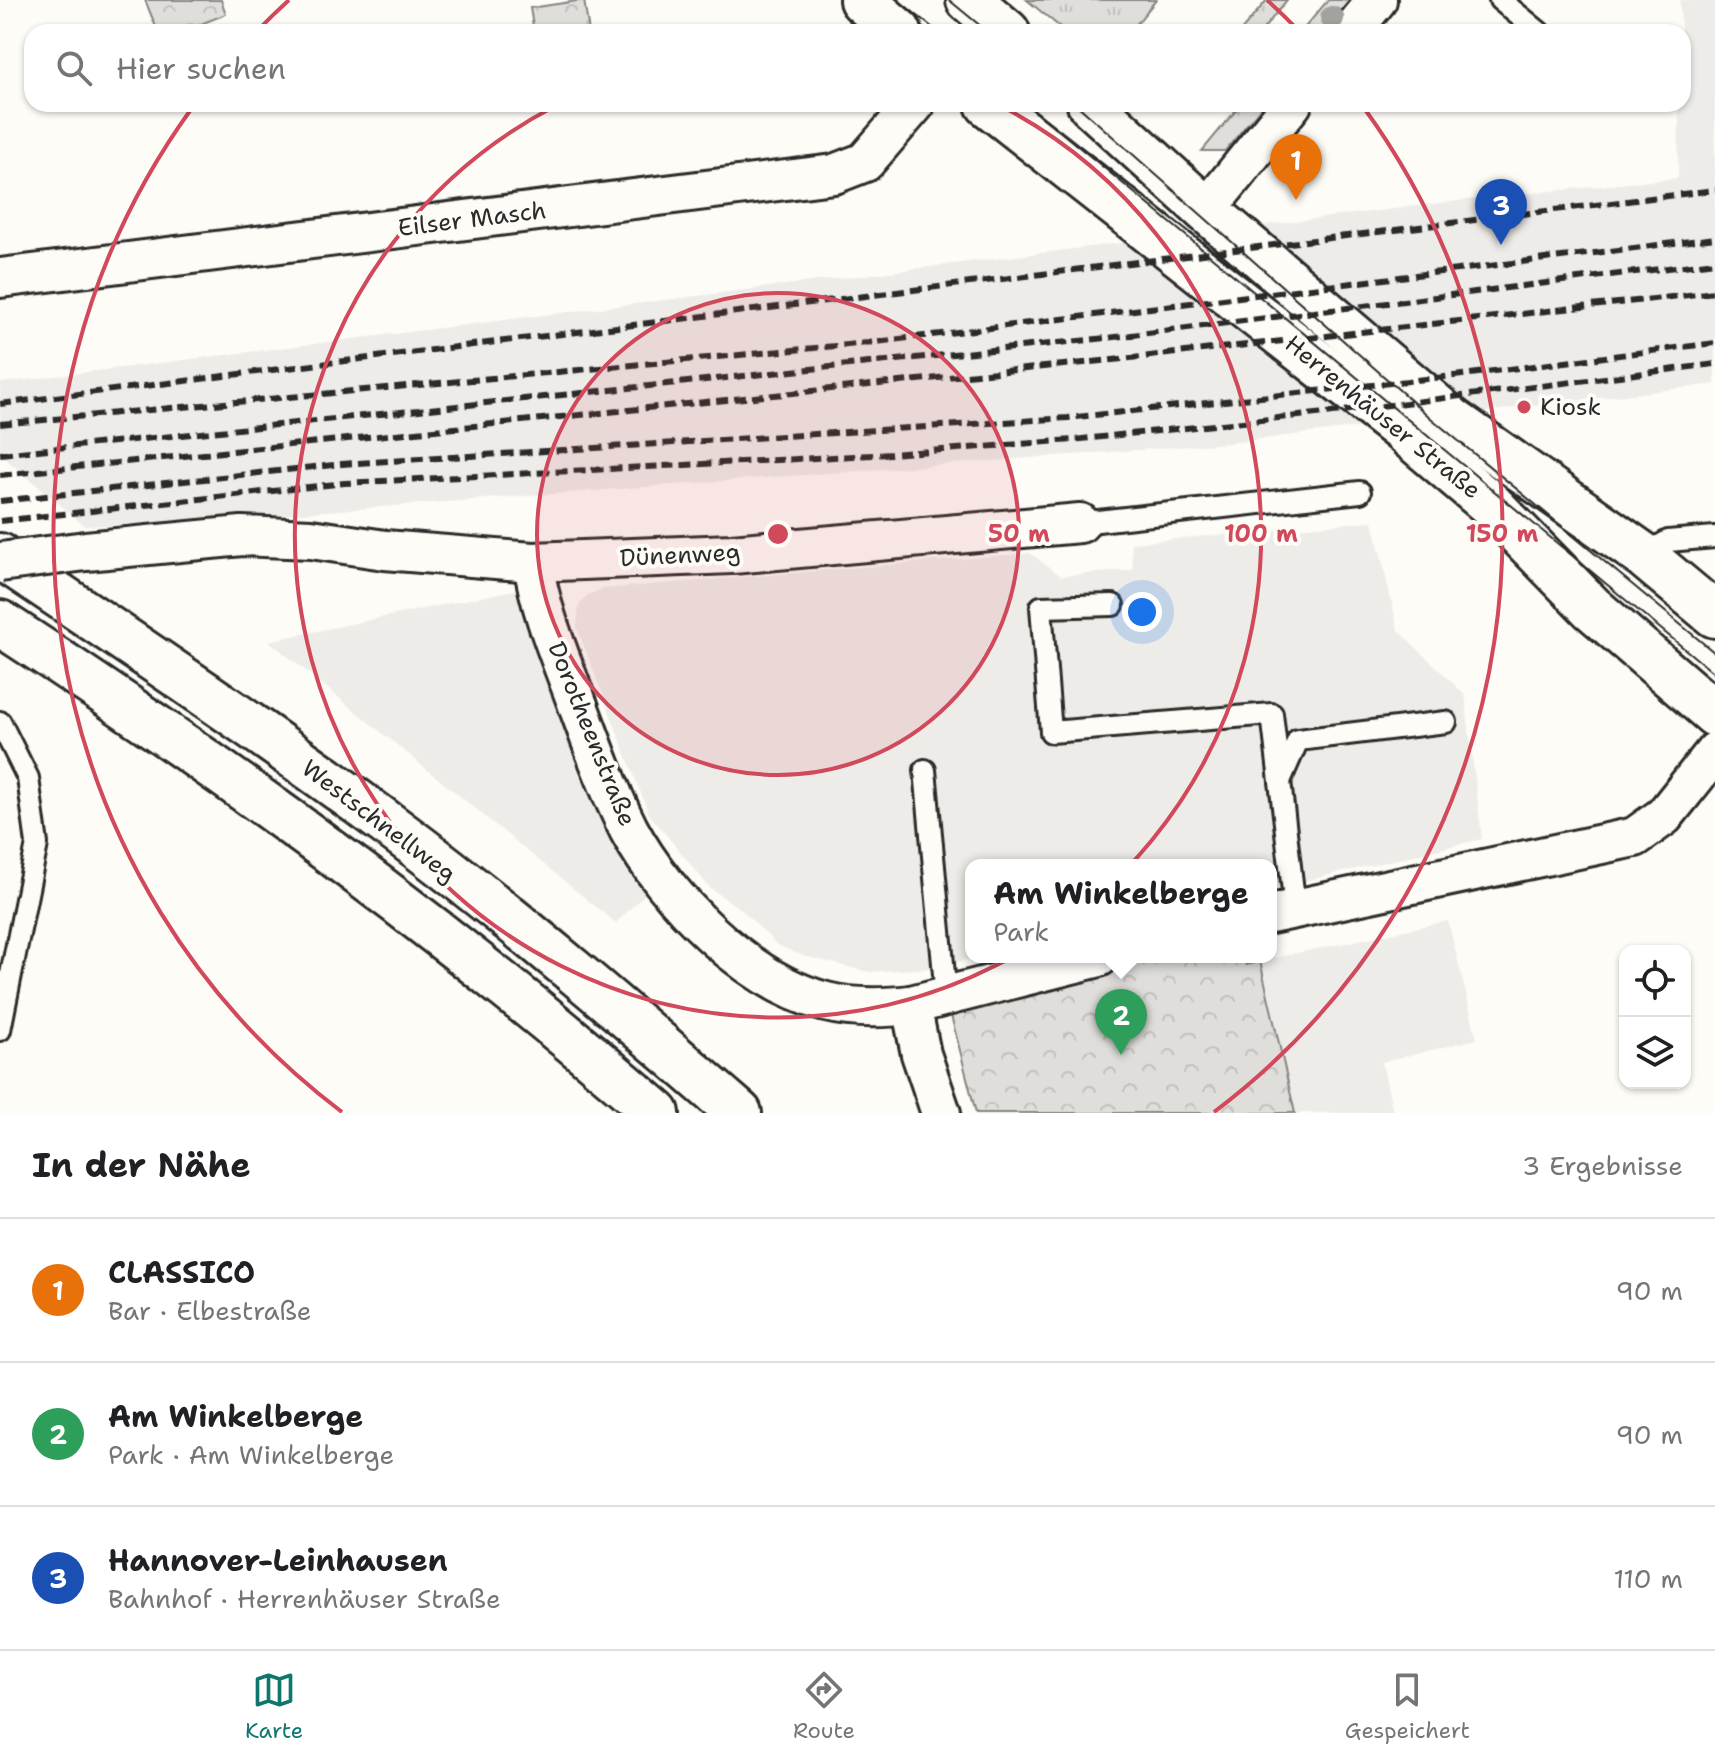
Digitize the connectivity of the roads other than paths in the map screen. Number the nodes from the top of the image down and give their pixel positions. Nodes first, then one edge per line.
1 (862, 0) edge
2 (969, 0) edge
3 (1377, 0) edge
4 (1500, 0) edge
5 (890, 24) edge
6 (998, 24) edge
7 (1358, 24) edge
8 (1529, 24) edge
9 (908, 112) edge
10 (998, 112) edge
11 (1099, 112) edge
12 (1286, 112) edge
13 (1206, 210) junction
14 (0, 278) edge
15 (1360, 492) dead end
16 (1080, 523) joint
17 (1715, 537) edge
18 (1643, 555) junction
19 (0, 559) edge
20 (533, 562) junction
21 (1113, 605) dead end
22 (1715, 615) edge
23 (0, 623) edge
24 (1715, 714) edge
25 (0, 722) edge
26 (1446, 722) dead end
27 (1715, 752) edge
28 (925, 770) dead end
29 (1280, 781) junction
30 (1283, 911) edge
31 (1076, 963) edge
32 (928, 1001) junction
33 (0, 1030) edge
34 (657, 1113) edge
35 (739, 1113) edge
36 (941, 1113) edge

1 - 5 main road
2 - 6 main road
3 - 7 street
4 - 8 lane
9 - 14 street, Eilser Masch
10 - 24 main road, Herrenhäuser Straße
11 - 13 main road, Herrenhäuser Straße
12 - 13 street
13 - 18 main road, Herrenhäuser Straße
15 - 16 lane, Dünenweg
16 - 20 street, Dünenweg
17 - 18 lane
18 - 22 main road, Herrenhäuser Straße
19 - 20 street, Dünenweg, bridge
19 - 35 main road, Westschnellweg
20 - 32 street, Dorotheenstraße
21 - 29 lane
23 - 34 main road
25 - 33 lane
26 - 29 lane
27 - 30 street
28 - 32 lane
29 - 30 lane
31 - 32 street, Dorotheenstraße
32 - 36 street

